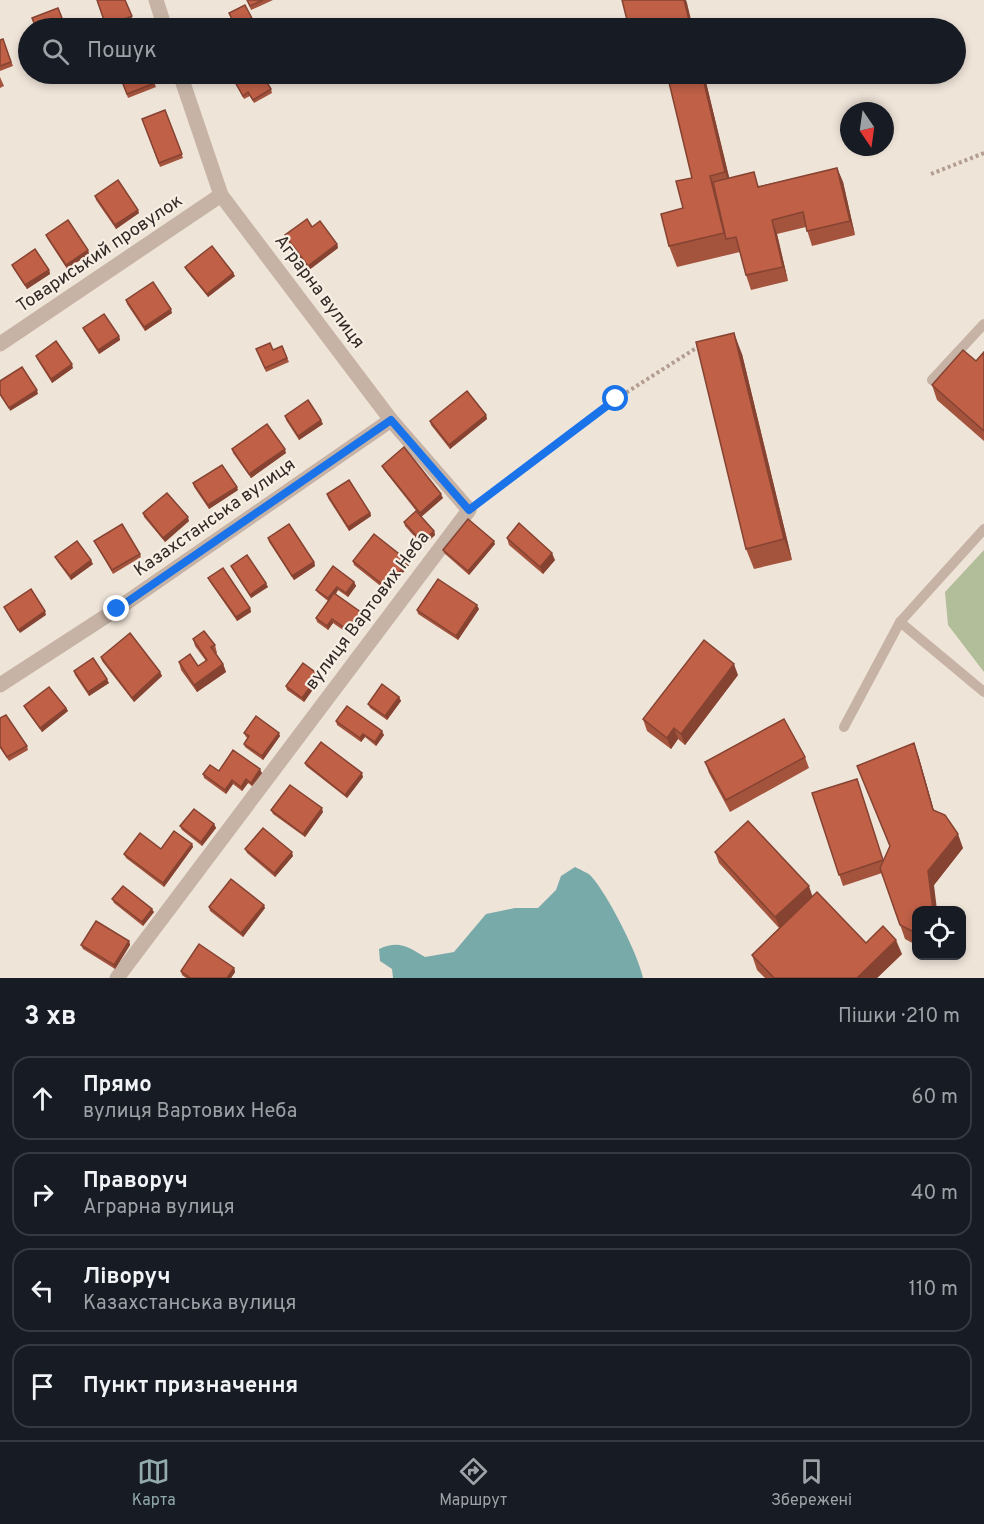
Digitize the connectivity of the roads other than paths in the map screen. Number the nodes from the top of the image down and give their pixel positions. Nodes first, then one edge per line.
1 (156, 0) edge
2 (162, 18) edge
3 (183, 84) edge
4 (221, 195) junction
5 (984, 324) edge
6 (0, 344) edge
7 (932, 380) dead end
8 (391, 420) junction
9 (469, 510) joint
10 (984, 529) edge
11 (900, 621) junction
12 (0, 685) edge
13 (984, 692) edge
14 (844, 727) dead end
15 (117, 978) edge

1 - 2 street
3 - 4 street, Аграрна вулиця
4 - 6 street, Товариський провулок
4 - 8 street, Аграрна вулиця
5 - 7 lane
8 - 9 street, Аграрна вулиця
8 - 12 street, Казахстанська вулиця
9 - 15 street, вулиця Вартових Неба
10 - 11 lane
11 - 13 lane
11 - 14 lane

